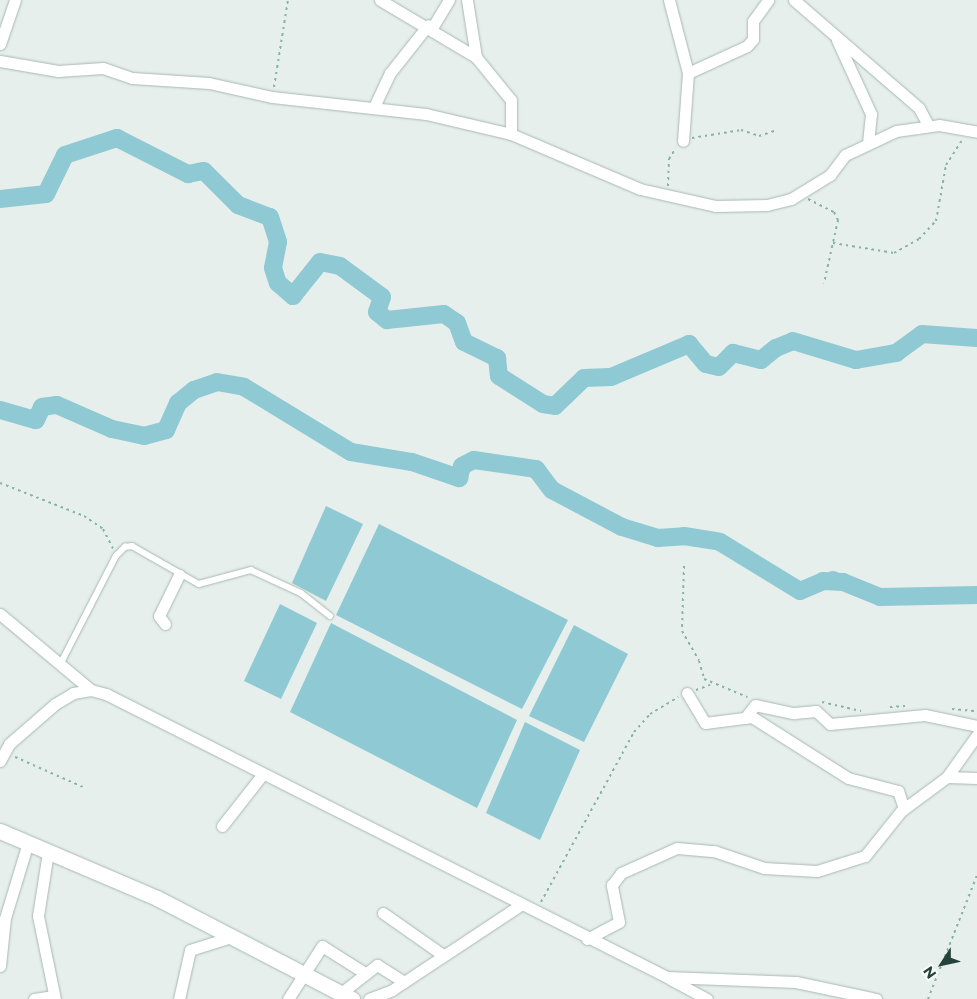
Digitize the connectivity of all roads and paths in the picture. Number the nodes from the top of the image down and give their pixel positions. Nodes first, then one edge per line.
1 (14, 0) edge
2 (288, 0) edge
3 (380, 0) edge
4 (449, 0) edge
5 (467, 0) edge
6 (669, 0) edge
7 (768, 0) edge
8 (794, 0) edge
9 (430, 27) junction
10 (836, 38) junction
11 (0, 44) edge
12 (476, 57) junction
13 (0, 61) edge
14 (688, 73) junction
15 (272, 97) junction
16 (374, 107) junction
17 (928, 125) junction
18 (774, 131) dead end
19 (973, 132) edge
20 (511, 134) junction
21 (683, 141) junction
22 (868, 143) junction
23 (799, 195) junction
24 (668, 196) junction
25 (833, 243) junction
26 (824, 283) dead end
27 (0, 483) edge
28 (116, 556) junction
29 (684, 566) dead end
30 (179, 575) junction
31 (0, 614) edge
32 (330, 616) dead end
33 (164, 624) dead end
34 (61, 663) junction
35 (710, 685) junction
36 (91, 690) junction
37 (687, 693) junction
38 (753, 698) dead end
39 (815, 702) dead end
40 (911, 706) dead end
41 (885, 708) dead end
42 (949, 709) dead end
43 (977, 711) edge
44 (869, 712) dead end
45 (745, 718) junction
46 (977, 726) edge
47 (977, 735) edge
48 (2, 757) edge
49 (262, 775) junction
50 (947, 777) junction
51 (977, 778) edge
52 (83, 787) dead end
53 (904, 808) junction
54 (222, 826) dead end
55 (0, 831) edge
56 (28, 843) junction
57 (48, 852) junction
58 (977, 875) edge
59 (519, 906) junction
60 (383, 913) dead end
61 (536, 913) junction
62 (231, 937) junction
63 (587, 938) junction
64 (443, 955) junction
65 (0, 966) edge
66 (305, 973) junction
67 (365, 973) junction
68 (666, 977) junction
69 (404, 982) junction
70 (347, 996) edge
71 (55, 998) edge
72 (34, 999) edge
73 (178, 999) edge
74 (288, 999) edge
75 (368, 999) edge
76 (707, 999) edge
77 (876, 999) edge
78 (928, 999) edge

1 - 11 street
2 - 15 path
3 - 9 street
4 - 9 street
5 - 12 street
6 - 14 street
7 - 14 street
8 - 10 street
9 - 12 street
9 - 16 street
10 - 17 street
10 - 22 street
12 - 20 street
13 - 15 street
14 - 21 street
15 - 16 street
16 - 20 street
17 - 19 street
17 - 22 street
18 - 21 path
19 - 25 path
20 - 24 street
21 - 24 path
22 - 23 street
23 - 24 street
23 - 25 path
25 - 26 path
27 - 28 path
28 - 30 lane
28 - 34 lane
29 - 35 path
30 - 32 lane
30 - 33 street
31 - 34 street
34 - 36 street
35 - 37 path
35 - 38 path
36 - 48 street
36 - 49 street
37 - 45 street
37 - 61 path
39 - 44 path
40 - 41 path
42 - 43 path
45 - 46 street
45 - 53 street
47 - 50 street
48 - 52 path
49 - 54 street
49 - 59 street
50 - 51 street
50 - 53 street
53 - 63 street
55 - 56 main road
56 - 57 main road
56 - 65 street
57 - 62 main road
57 - 71 street
58 - 78 path
59 - 61 street
59 - 64 street
60 - 64 street
61 - 63 street
62 - 66 main road
62 - 73 street
63 - 68 street
64 - 69 street
66 - 67 street
66 - 70 main road
66 - 74 street
67 - 69 street
67 - 70 street
68 - 76 street
68 - 77 street
69 - 75 street
71 - 72 street

